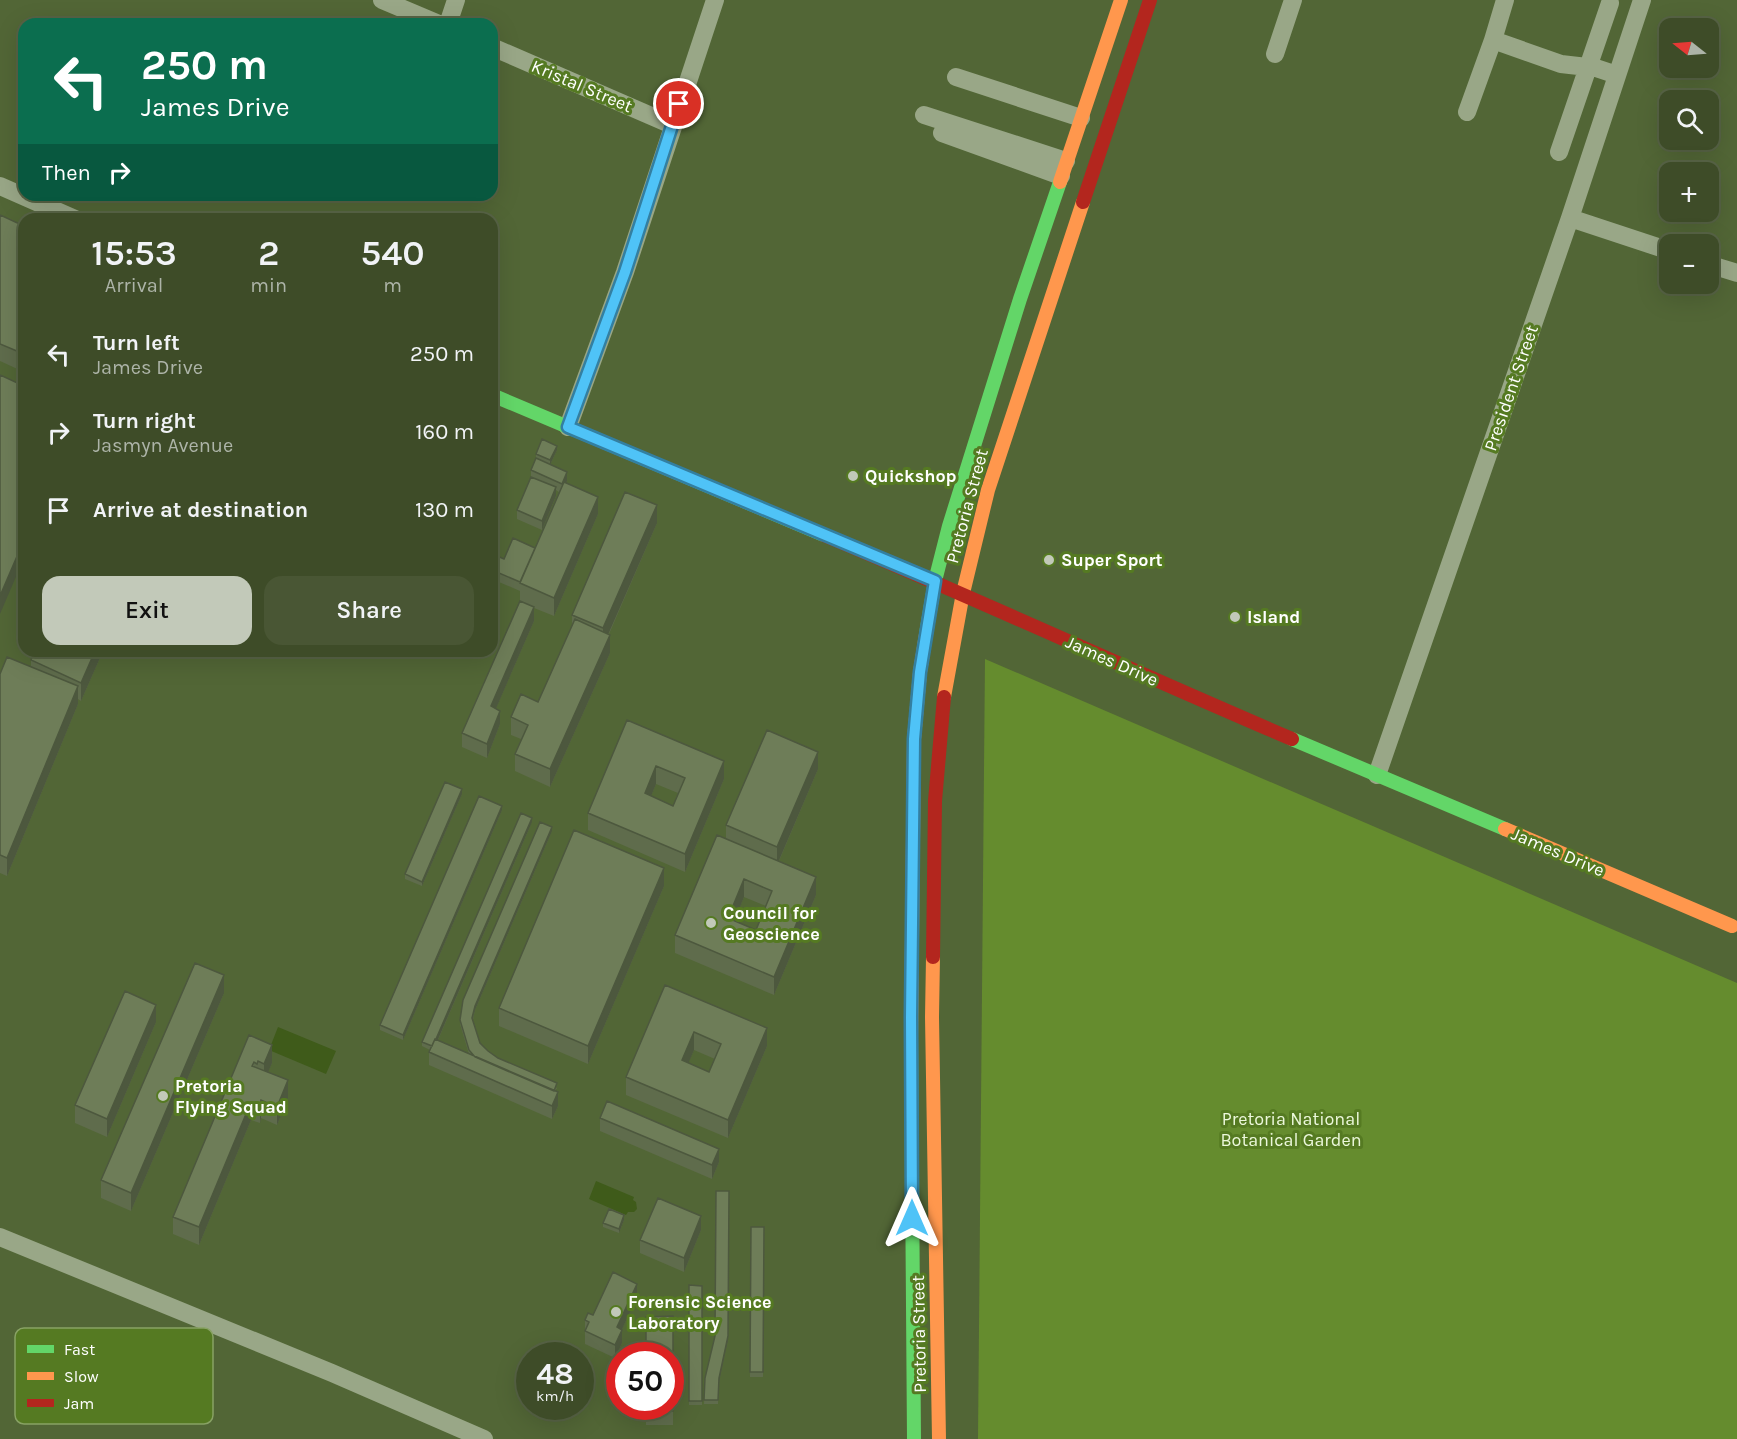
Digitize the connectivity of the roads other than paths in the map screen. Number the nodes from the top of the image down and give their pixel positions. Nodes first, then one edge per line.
1 (382, 0) edge
2 (456, 0) edge
3 (715, 0) edge
4 (1121, 0) edge
5 (1150, 0) edge
6 (1293, 0) edge
7 (1505, 0) edge
8 (1642, 0) edge
9 (1610, 3) dead end
10 (425, 18) edge
11 (450, 18) edge
12 (1492, 40) junction
13 (498, 50) edge
14 (1275, 54) dead end
15 (1588, 67) junction
16 (1617, 75) junction
17 (956, 77) dead end
18 (1467, 112) dead end
19 (924, 115) dead end
20 (1081, 118) junction
21 (672, 125) junction
22 (937, 132) dead end
23 (1559, 152) dead end
24 (1064, 169) junction
25 (0, 186) edge
26 (18, 194) edge
27 (34, 201) edge
28 (61, 213) edge
29 (1569, 218) junction
30 (1659, 247) edge
31 (1719, 267) edge
32 (1737, 273) edge
33 (498, 398) edge
34 (568, 427) junction
35 (935, 581) junction
36 (963, 593) junction
37 (1377, 775) junction
38 (1732, 926) dead end
39 (0, 1237) edge
40 (484, 1439) edge
41 (914, 1439) edge
42 (939, 1439) edge

1 - 10 street
2 - 11 street
3 - 21 street
4 - 20 main road, Pretoria Street
5 - 36 main road, Pretoria Street
6 - 14 street
7 - 12 street
8 - 16 street, President Street
9 - 15 street
12 - 15 street
12 - 18 street
13 - 21 street, Kristal Street
15 - 16 street
15 - 23 street
16 - 29 street, President Street
17 - 20 street
19 - 24 street
20 - 24 main road, Pretoria Street
21 - 34 street
22 - 24 street
24 - 35 main road, Pretoria Street
25 - 26 street
27 - 28 street
29 - 30 street
29 - 37 street, President Street
31 - 32 street
33 - 34 main road, James Drive
34 - 35 main road, James Drive
35 - 36 main road, James Drive
35 - 41 main road, Pretoria Street
36 - 37 main road, James Drive
36 - 42 main road, Pretoria Street
37 - 38 main road, James Drive
39 - 40 street

